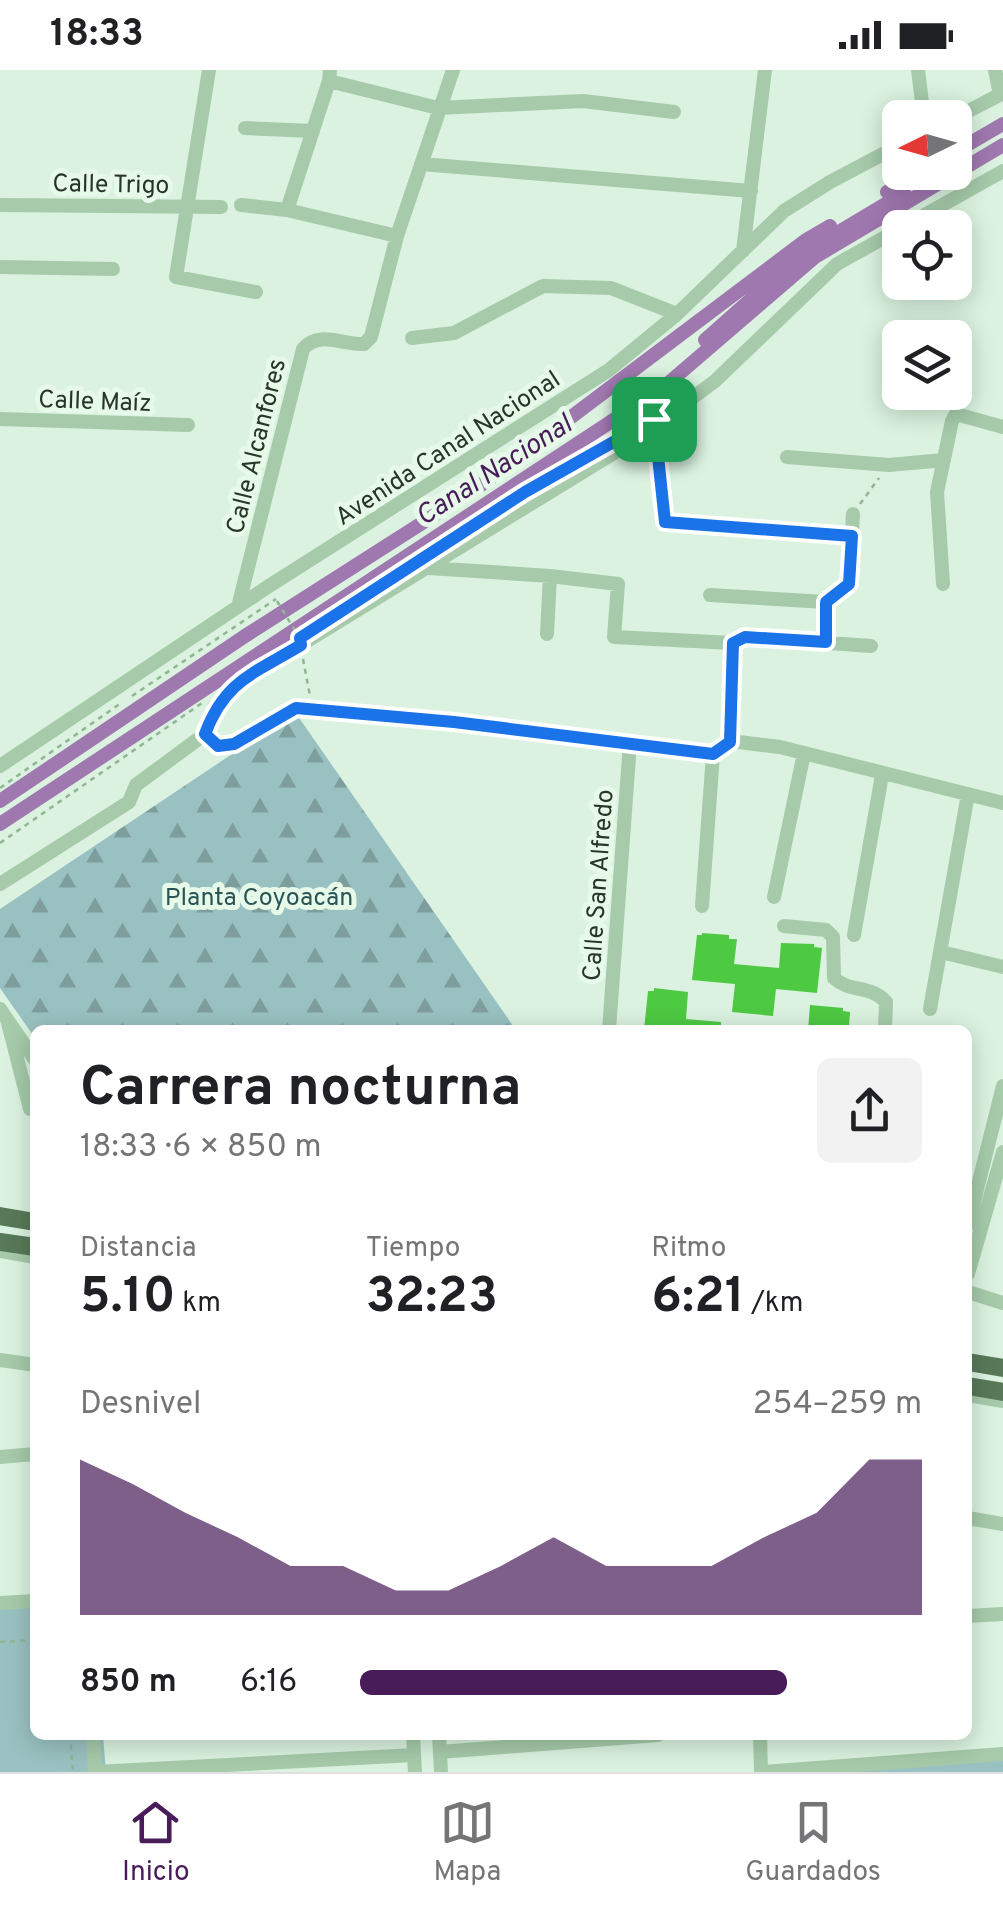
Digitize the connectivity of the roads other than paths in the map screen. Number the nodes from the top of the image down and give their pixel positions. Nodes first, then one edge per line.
1 (209, 70) edge
2 (453, 70) edge
3 (765, 70) edge
4 (918, 70) edge
5 (995, 70) edge
6 (330, 75) edge
7 (1001, 94) edge
8 (922, 100) edge
9 (438, 108) junction
10 (972, 109) edge
11 (674, 112) dead end
12 (245, 128) dead end
13 (312, 131) junction
14 (882, 155) edge
15 (421, 164) junction
16 (1003, 171) edge
17 (750, 191) junction
18 (0, 205) edge
19 (241, 205) dead end
20 (188, 206) junction
21 (221, 207) dead end
22 (286, 210) junction
23 (398, 236) junction
24 (743, 251) junction
25 (0, 267) edge
26 (113, 269) dead end
27 (256, 292) dead end
28 (678, 314) junction
29 (412, 338) dead end
30 (0, 419) edge
31 (188, 425) dead end
32 (1003, 428) edge
33 (787, 457) dead end
34 (944, 460) junction
35 (853, 514) road end
36 (665, 522) road end
37 (852, 536) junction
38 (427, 568) junction
39 (550, 576) junction
40 (943, 584) dead end
41 (710, 595) dead end
42 (826, 602) junction
43 (238, 608) junction
44 (548, 634) dead end
45 (739, 640) junction
46 (826, 642) junction
47 (871, 646) dead end
48 (205, 734) junction
49 (730, 742) junction
50 (630, 743) junction
51 (804, 753) junction
52 (713, 754) junction
53 (0, 766) edge
54 (882, 774) junction
55 (968, 794) junction
56 (1003, 803) edge
57 (0, 884) edge
58 (774, 898) dead end
59 (702, 906) dead end
60 (784, 926) dead end
61 (854, 934) dead end
62 (941, 952) junction
63 (1003, 967) edge
64 (930, 1009) dead end
65 (4, 1014) edge
66 (609, 1025) edge
67 (886, 1025) edge
68 (30, 1053) edge
69 (1003, 1086) edge
70 (30, 1109) dead end
71 (1003, 1152) edge
72 (996, 1201) edge
73 (972, 1209) edge
74 (0, 1216) edge
75 (30, 1221) edge
76 (0, 1242) edge
77 (30, 1246) edge
78 (0, 1250) edge
79 (30, 1255) edge
80 (972, 1264) edge
81 (972, 1293) edge
82 (1003, 1303) edge
83 (0, 1360) edge
84 (972, 1363) edge
85 (30, 1364) edge
86 (1003, 1368) edge
87 (972, 1387) edge
88 (1003, 1392) edge
89 (972, 1396) edge
90 (1003, 1402) edge
91 (30, 1454) edge
92 (0, 1456) edge
93 (972, 1519) edge
94 (1003, 1524) edge
95 (30, 1601) edge
96 (0, 1603) edge
97 (1003, 1614) edge
98 (972, 1616) edge
99 (93, 1740) edge
100 (412, 1740) edge
101 (439, 1740) edge
102 (594, 1740) edge
103 (760, 1740) edge
104 (440, 1752) junction
105 (1003, 1754) edge
106 (414, 1756) junction
107 (95, 1772) edge
108 (415, 1772) edge
109 (441, 1772) edge
110 (762, 1772) edge

1 - 20 street
2 - 9 street, Calle Alcanfores
3 - 17 street
4 - 8 street
5 - 7 street
6 - 9 street
6 - 13 street
7 - 10 street
9 - 11 street
9 - 15 street, Calle Alcanfores
12 - 13 street
13 - 22 street
14 - 24 street, Avenida Canal Nacional
15 - 17 street
15 - 23 street, Calle Alcanfores
16 - 38 street
17 - 24 street
18 - 20 street, Calle Trigo
19 - 22 street
20 - 21 street, Calle Trigo
20 - 27 street
22 - 23 street
23 - 43 street, Calle Alcanfores
24 - 28 street, Avenida Canal Nacional
25 - 26 street
28 - 29 street
28 - 43 street, Avenida Canal Nacional
30 - 31 street, Calle Maíz
32 - 34 street
33 - 34 street
34 - 40 street
35 - 37 street
36 - 37 street
37 - 42 street
38 - 39 street
38 - 48 street
39 - 44 street
39 - 45 street
41 - 42 street
42 - 46 street
43 - 53 street, Avenida Canal Nacional
45 - 46 street
45 - 49 street
46 - 47 street
48 - 50 street
48 - 57 street
49 - 51 street
49 - 52 street
50 - 52 street
50 - 66 street, Calle San Alfredo
51 - 54 street
51 - 58 street
52 - 59 street
54 - 55 street
54 - 61 street
55 - 56 street
55 - 62 street
60 - 67 street
62 - 63 street
62 - 64 street
65 - 68 street
65 - 70 street
69 - 73 street
71 - 72 street
72 - 80 street
74 - 75 main road
76 - 77 main road
78 - 79 street
81 - 82 street
83 - 85 street
84 - 86 main road
87 - 88 main road
89 - 90 street
91 - 92 street
93 - 94 street
95 - 96 street
97 - 98 street
99 - 107 street
100 - 106 street
101 - 104 street
102 - 104 street
103 - 110 street
104 - 109 street
105 - 110 street
106 - 107 street
106 - 108 street

